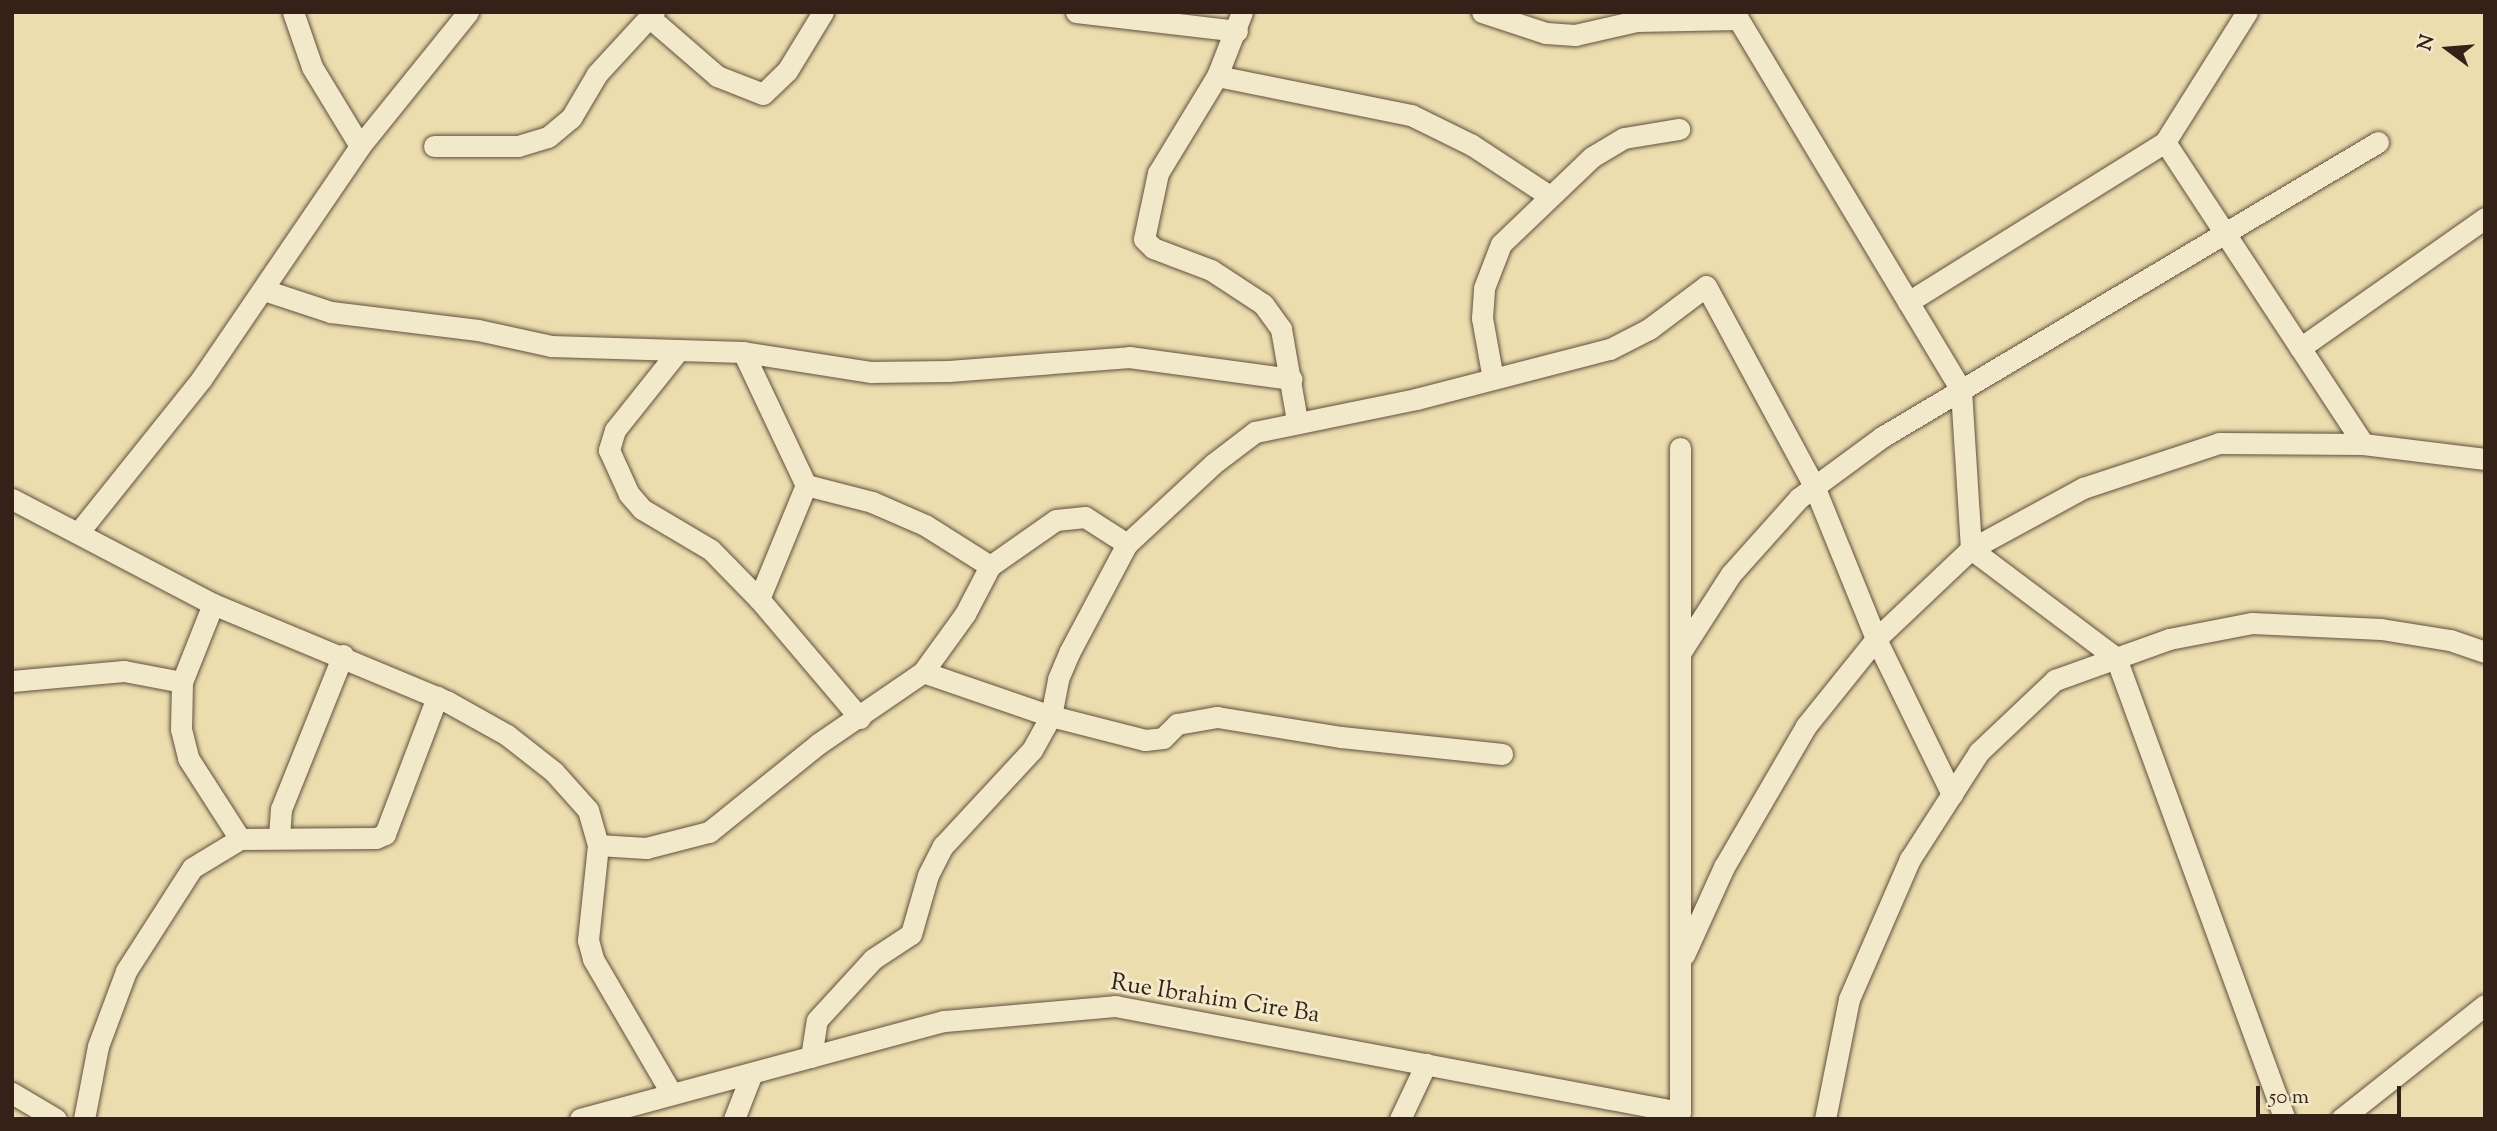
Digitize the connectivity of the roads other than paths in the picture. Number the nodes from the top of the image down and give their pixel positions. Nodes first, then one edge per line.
1 (293, 12) edge
2 (468, 12) edge
3 (823, 12) edge
4 (1076, 12) edge
5 (1482, 12) edge
6 (2247, 12) edge
7 (652, 15) edge
8 (1736, 16) edge
9 (1240, 22) edge
10 (1217, 76) junction
11 (1679, 129) dead end
12 (2165, 142) junction
13 (2378, 142) dead end
14 (360, 146) junction
15 (434, 146) dead end
16 (1548, 195) junction
17 (2485, 218) edge
18 (2225, 233) junction
19 (264, 290) junction
20 (1908, 302) junction
21 (2300, 348) junction
22 (678, 351) junction
23 (743, 352) junction
24 (1292, 379) junction
25 (1493, 379) junction
26 (1961, 390) junction
27 (1297, 421) junction
28 (2363, 444) junction
29 (1680, 448) dead end
30 (2485, 459) edge
31 (806, 485) junction
32 (1814, 486) junction
33 (12, 499) edge
34 (78, 533) junction
35 (1126, 544) junction
36 (1971, 549) junction
37 (990, 566) junction
38 (759, 599) junction
39 (212, 604) junction
40 (1876, 639) junction
41 (2485, 652) edge
42 (1680, 653) junction
43 (343, 655) junction
44 (2116, 658) junction
45 (923, 673) junction
46 (12, 681) edge
47 (182, 682) junction
48 (437, 697) junction
49 (1051, 716) junction
50 (860, 718) junction
51 (1502, 754) dead end
52 (1952, 794) junction
53 (279, 836) junction
54 (240, 839) junction
55 (598, 845) junction
56 (1680, 964) junction
57 (2485, 1005) edge
58 (811, 1056) junction
59 (1426, 1064) junction
60 (752, 1073) junction
61 (12, 1093) edge
62 (672, 1094) junction
63 (56, 1119) edge
64 (84, 1119) edge
65 (580, 1119) edge
66 (734, 1119) edge
67 (1400, 1119) edge
68 (1825, 1119) edge
69 (2285, 1119) edge
70 (2341, 1119) edge

1 - 14 street
2 - 14 street
3 - 7 street
4 - 9 street
5 - 8 street
6 - 12 street
7 - 15 street
8 - 20 street
9 - 10 street
10 - 16 street
10 - 24 street
11 - 16 street
12 - 18 street
12 - 20 street
13 - 18 street
14 - 19 street
16 - 25 street
17 - 21 street
18 - 21 street
18 - 26 street
19 - 22 street
19 - 34 street
20 - 26 street
21 - 28 street
22 - 23 street
22 - 38 street
23 - 24 street
23 - 31 street
24 - 27 street
25 - 27 street
25 - 32 street
26 - 32 street
26 - 36 street
27 - 35 street
28 - 30 street
28 - 36 street
29 - 42 street
31 - 37 street
31 - 38 street
32 - 40 street
32 - 42 street
33 - 34 street
34 - 39 street
35 - 37 street
35 - 49 street
36 - 40 street
36 - 44 street
37 - 45 street
38 - 50 street
39 - 43 street
39 - 47 street
40 - 52 street
40 - 56 street
41 - 44 street
42 - 56 street
43 - 48 street
43 - 53 street
44 - 52 street
44 - 69 street
45 - 49 street
45 - 50 street
46 - 47 street
47 - 54 street
48 - 53 street
48 - 55 street
49 - 51 street
49 - 58 street
50 - 55 street
52 - 68 street
53 - 54 street
54 - 64 street
55 - 62 street
56 - 59 street, Rue Ibrahim Cire Ba
57 - 70 street
58 - 59 street, Rue Ibrahim Cire Ba
58 - 60 street, Rue Ibrahim Cire Ba
59 - 67 street
60 - 62 street, Rue Ibrahim Cire Ba
60 - 66 street
61 - 63 street
62 - 65 street, Rue Ibrahim Cire Ba

